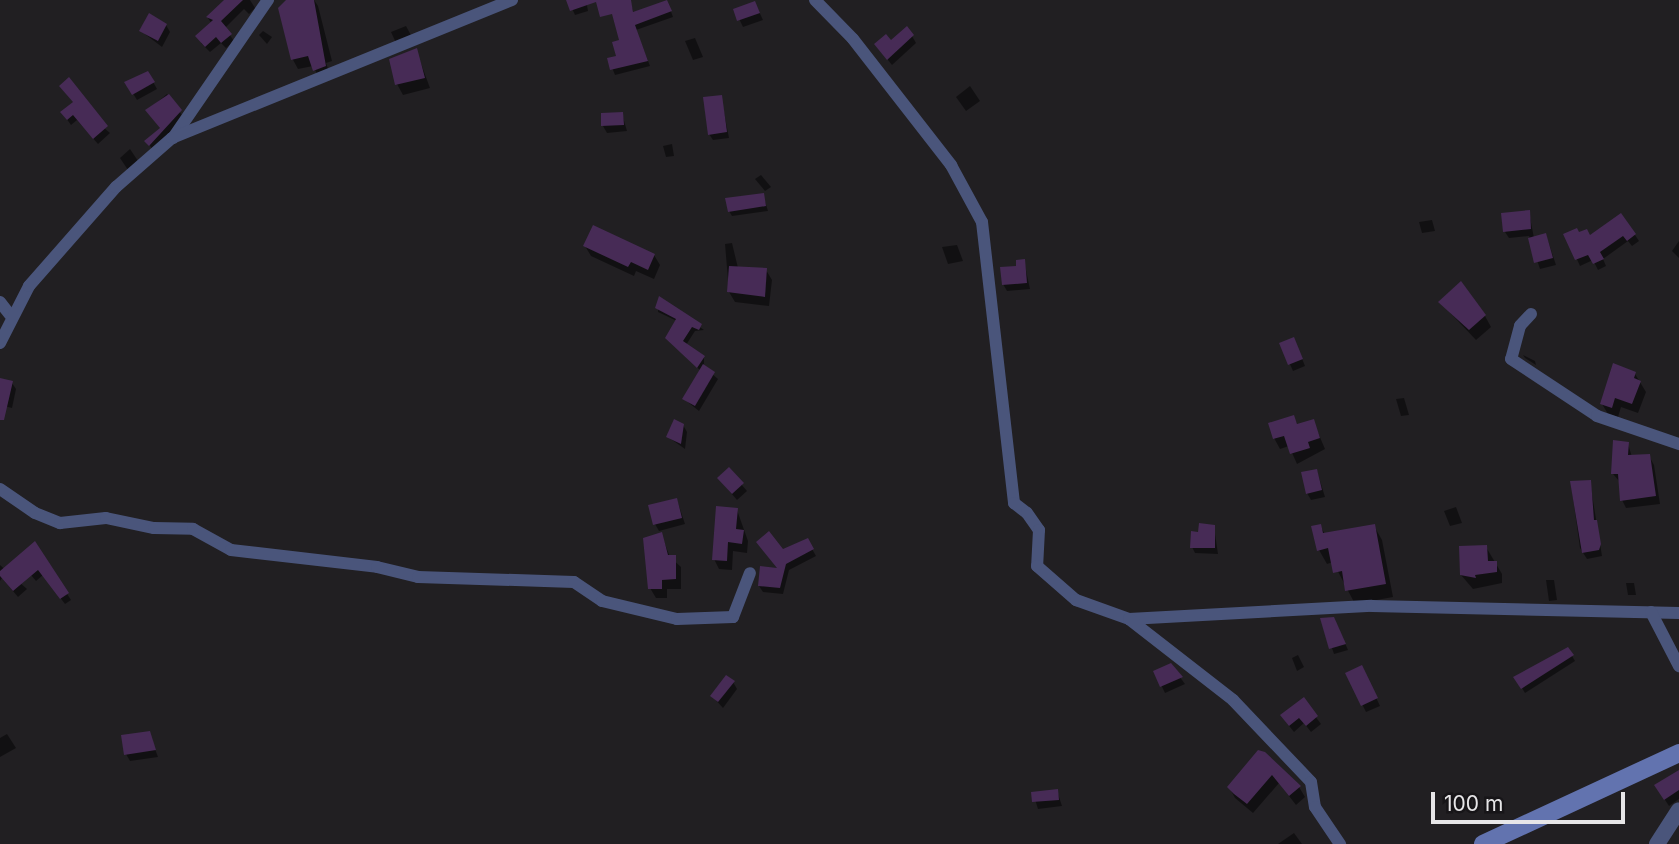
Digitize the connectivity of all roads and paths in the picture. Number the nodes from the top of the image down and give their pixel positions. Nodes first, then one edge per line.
1 (268, 0) edge
2 (512, 0) edge
3 (816, 0) edge
4 (172, 138) junction
5 (3, 309) edge
6 (1531, 314) dead end
7 (0, 343) edge
8 (1679, 444) edge
9 (0, 489) edge
10 (750, 573) dead end
11 (1650, 612) junction
12 (1679, 613) edge
13 (1129, 619) junction
14 (1679, 666) edge
15 (1679, 753) edge
16 (1679, 810) edge
17 (1340, 844) edge
18 (1483, 844) edge
19 (1657, 844) edge

1 - 4 street
2 - 4 street
3 - 13 street
4 - 5 street
5 - 7 street
6 - 8 street
9 - 10 street
11 - 12 street
11 - 13 street
11 - 14 street
13 - 17 street
15 - 18 main road
16 - 19 street

